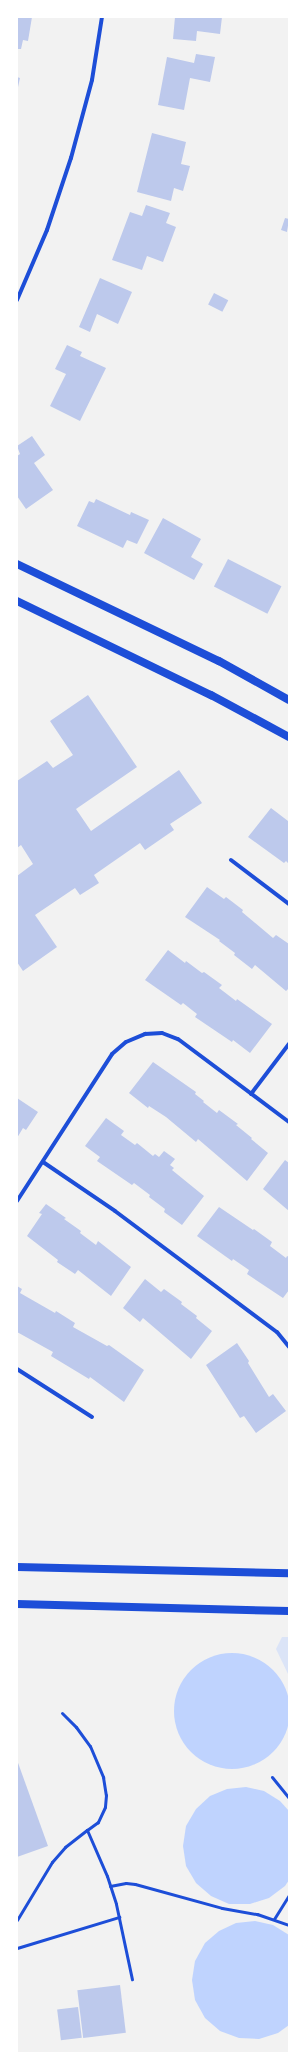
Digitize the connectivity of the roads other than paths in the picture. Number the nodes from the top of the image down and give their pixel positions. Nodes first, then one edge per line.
1 (102, 17) edge
2 (17, 300) edge
3 (17, 564) edge
4 (17, 601) edge
5 (289, 700) edge
6 (289, 737) edge
7 (231, 860) dead end
8 (289, 904) edge
9 (289, 1044) edge
10 (251, 1094) junction
11 (289, 1122) edge
12 (43, 1162) junction
13 (17, 1201) edge
14 (289, 1347) edge
15 (17, 1369) edge
16 (92, 1417) dead end
17 (17, 1567) edge
18 (289, 1573) edge
19 (17, 1604) edge
20 (289, 1611) edge
21 (62, 1713) dead end
22 (272, 1777) dead end
23 (289, 1798) edge
24 (87, 1830) junction
25 (110, 1886) junction
26 (289, 1895) edge
27 (119, 1917) junction
28 (274, 1919) junction
29 (17, 1920) edge
30 (289, 1925) edge
31 (17, 1948) edge
32 (132, 1979) dead end

1 - 2 street
3 - 5 main road
4 - 6 main road
7 - 8 street
9 - 10 street
10 - 11 street
10 - 12 street
12 - 13 street
12 - 14 street
15 - 16 street
17 - 18 main road
19 - 20 main road
21 - 24 lane
22 - 23 lane
24 - 25 lane
24 - 29 lane
25 - 27 lane
25 - 28 lane
26 - 28 lane
27 - 31 lane
27 - 32 lane
28 - 30 lane

